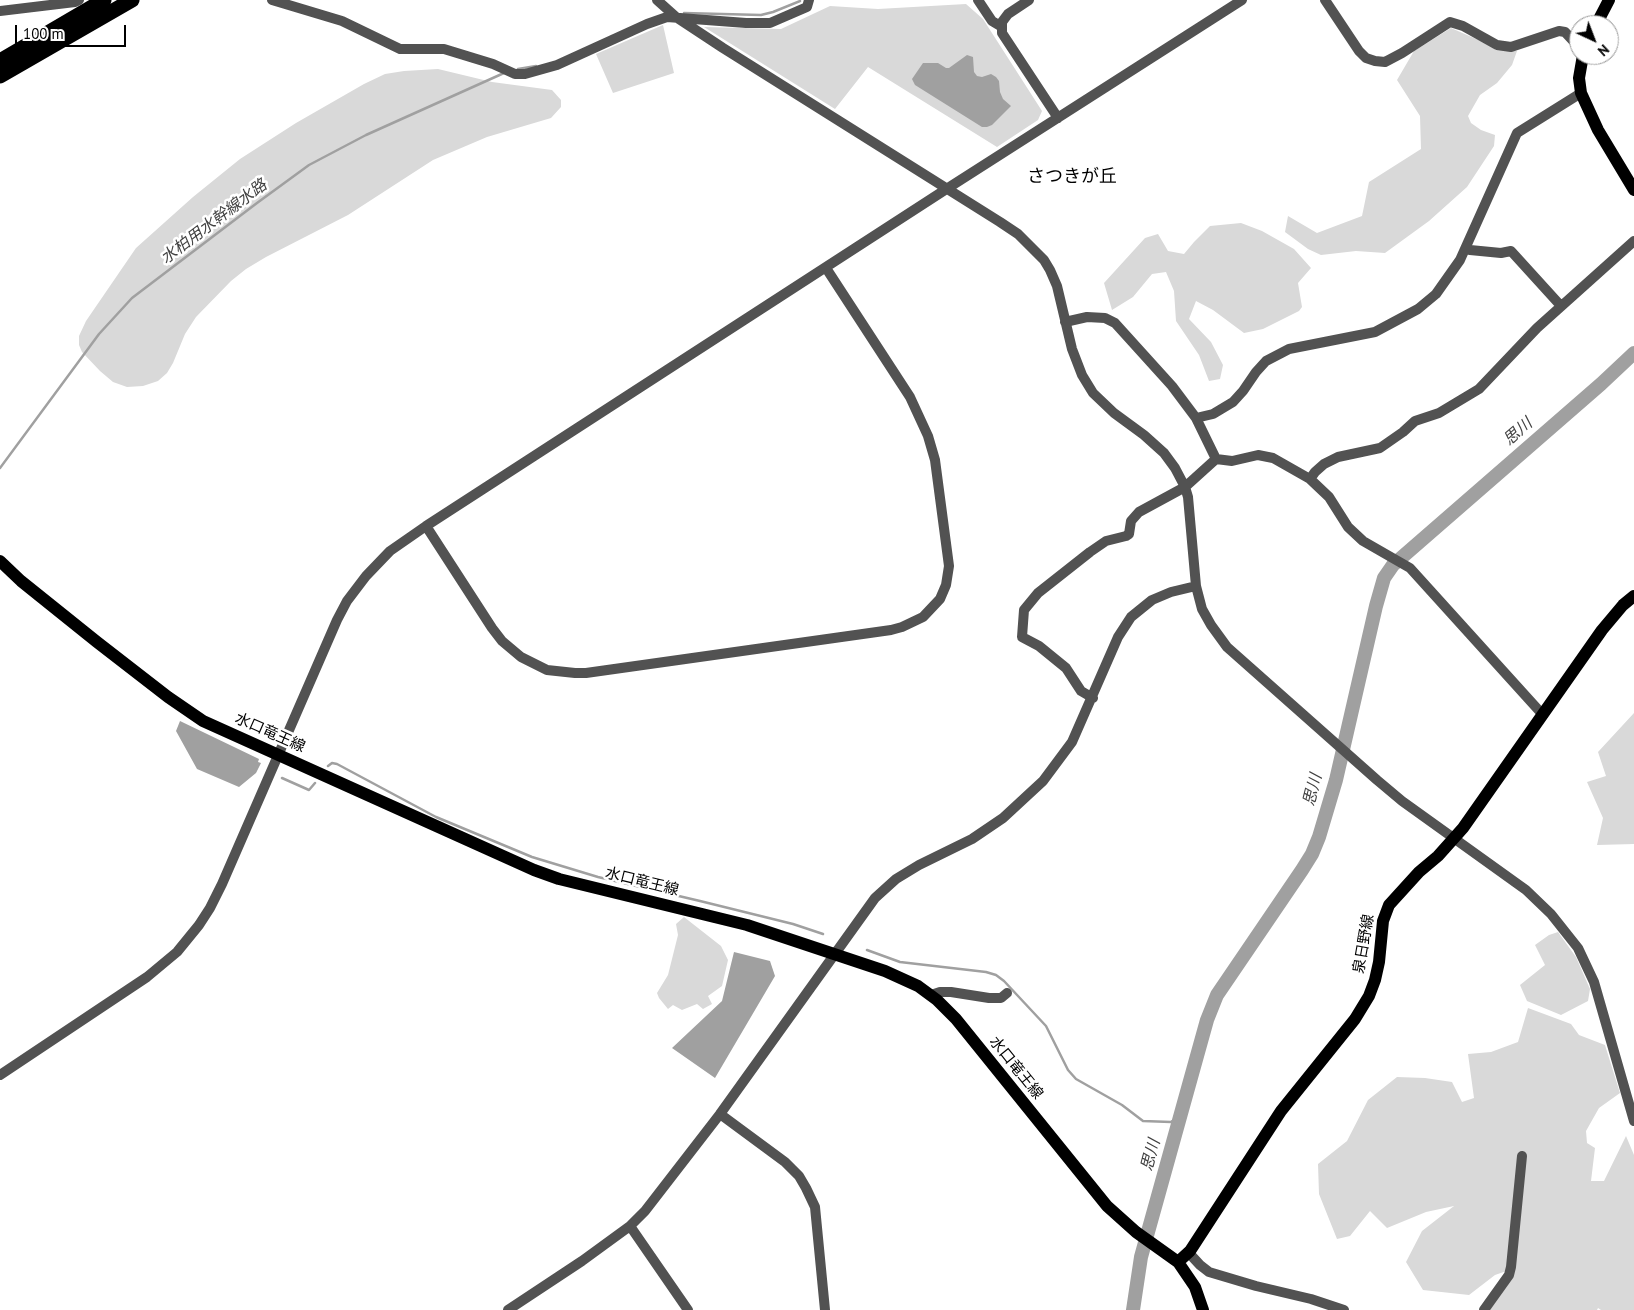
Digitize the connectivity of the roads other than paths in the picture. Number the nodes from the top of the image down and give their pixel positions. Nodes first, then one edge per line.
1 (78, 0) edge
2 (104, 0) edge
3 (132, 0) edge
4 (272, 0) edge
5 (657, 0) edge
6 (809, 0) edge
7 (978, 0) edge
8 (1030, 0) edge
9 (1242, 0) edge
10 (1325, 0) edge
11 (1610, 0) edge
12 (0, 10) edge
13 (1602, 15) edge
14 (676, 17) junction
15 (1002, 27) junction
16 (1569, 36) edge
17 (0, 61) edge
18 (1581, 65) edge
19 (0, 76) edge
20 (1581, 93) junction
21 (1058, 118) junction
22 (948, 188) junction
23 (1634, 190) edge
24 (1634, 241) edge
25 (1466, 247) junction
26 (826, 268) junction
27 (1561, 306) junction
28 (1065, 322) junction
29 (1196, 418) junction
30 (1216, 459) junction
31 (1310, 479) junction
32 (1185, 487) junction
33 (426, 526) junction
34 (0, 561) edge
35 (1196, 586) junction
36 (1634, 596) edge
37 (1092, 698) junction
38 (1542, 715) junction
39 (279, 754) junction
40 (1454, 839) junction
41 (834, 953) junction
42 (1007, 993) dead end
43 (931, 995) junction
44 (0, 1075) edge
45 (720, 1114) junction
46 (1634, 1120) edge
47 (1522, 1156) dead end
48 (630, 1226) junction
49 (1188, 1252) junction
50 (1178, 1262) junction
51 (508, 1310) edge
52 (688, 1310) edge
53 (825, 1310) edge
54 (1203, 1310) edge
55 (1344, 1310) edge
56 (1484, 1310) edge

1 - 12 street
2 - 17 highway
3 - 19 highway
4 - 14 street
5 - 14 street
6 - 14 street
7 - 15 street
8 - 15 street
9 - 21 street
10 - 16 street
11 - 13 main road
14 - 22 street
15 - 21 street
18 - 20 main road
20 - 23 main road
20 - 25 street
21 - 22 street
22 - 26 street
22 - 28 street
24 - 27 street
25 - 27 street
25 - 29 street
26 - 33 street
26 - 33 street
27 - 31 street
28 - 29 street
28 - 32 street
29 - 30 street
30 - 31 street
30 - 32 street
31 - 38 street
32 - 35 street
32 - 37 street
33 - 39 street
34 - 39 main road, 水口竜王線
35 - 37 street
35 - 40 street
36 - 38 main road, 泉日野線
37 - 41 street
38 - 40 main road, 泉日野線
39 - 41 main road, 水口竜王線
39 - 44 street
40 - 46 street
40 - 49 main road, 泉日野線
41 - 43 main road, 水口竜王線
41 - 45 street
42 - 43 street
43 - 50 main road, 水口竜王線
45 - 48 street
45 - 53 street
47 - 56 street
48 - 51 street
48 - 52 street
49 - 50 main road, 泉日野線
49 - 55 street
50 - 54 main road, 水口竜王線

